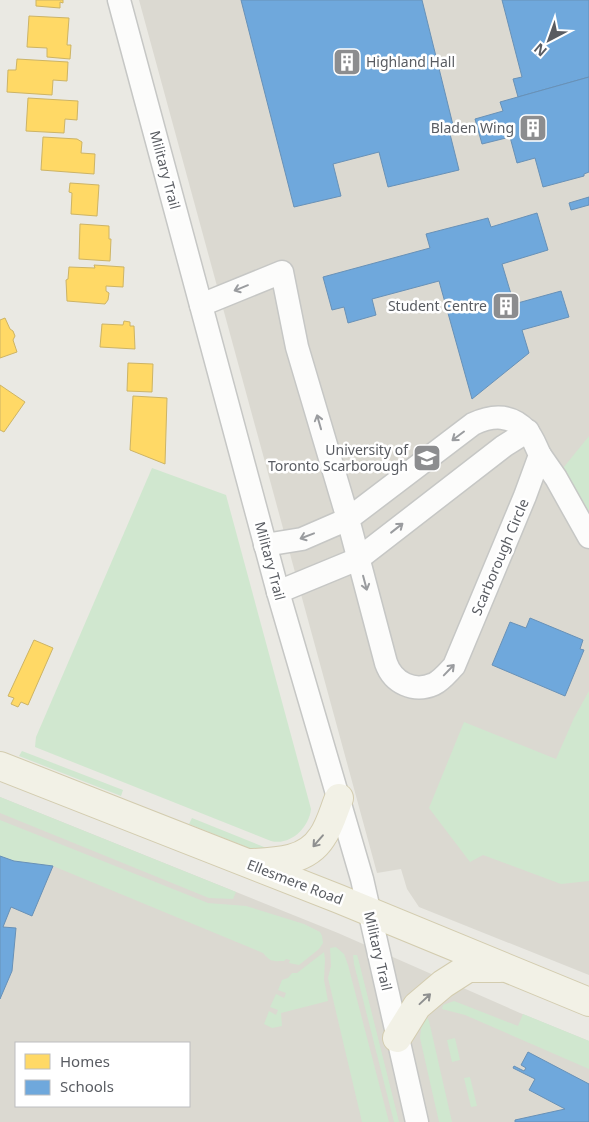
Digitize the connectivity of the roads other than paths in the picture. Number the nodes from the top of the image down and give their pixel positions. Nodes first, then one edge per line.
1 (119, 0) edge
2 (201, 305) junction
3 (528, 431) junction
4 (540, 455) junction
5 (348, 519) junction
6 (589, 537) edge
7 (265, 545) junction
8 (358, 559) junction
9 (278, 592) junction
10 (0, 766) edge
11 (339, 798) junction
12 (246, 864) junction
13 (369, 911) junction
14 (504, 967) junction
15 (589, 1002) edge
16 (397, 1038) junction
17 (417, 1122) edge

1 - 2 street, Military Trail
5 -> 2 street, Scarborough Circle
2 - 7 street, Military Trail
3 - 4 street
3 -> 5 street
8 -> 3 street
4 - 6 street
8 -> 4 street, Scarborough Circle
5 -> 7 street
5 - 8 street, Scarborough Circle
7 - 9 street, Military Trail
8 - 9 street
9 - 11 street, Military Trail
10 - 12 main road, Ellesmere Road
11 -> 12 main road
11 - 13 street, Military Trail
12 - 13 main road, Ellesmere Road
13 - 14 main road, Ellesmere Road
13 - 16 street, Military Trail
14 - 15 main road, Ellesmere Road
16 -> 14 main road
16 - 17 street, Military Trail

